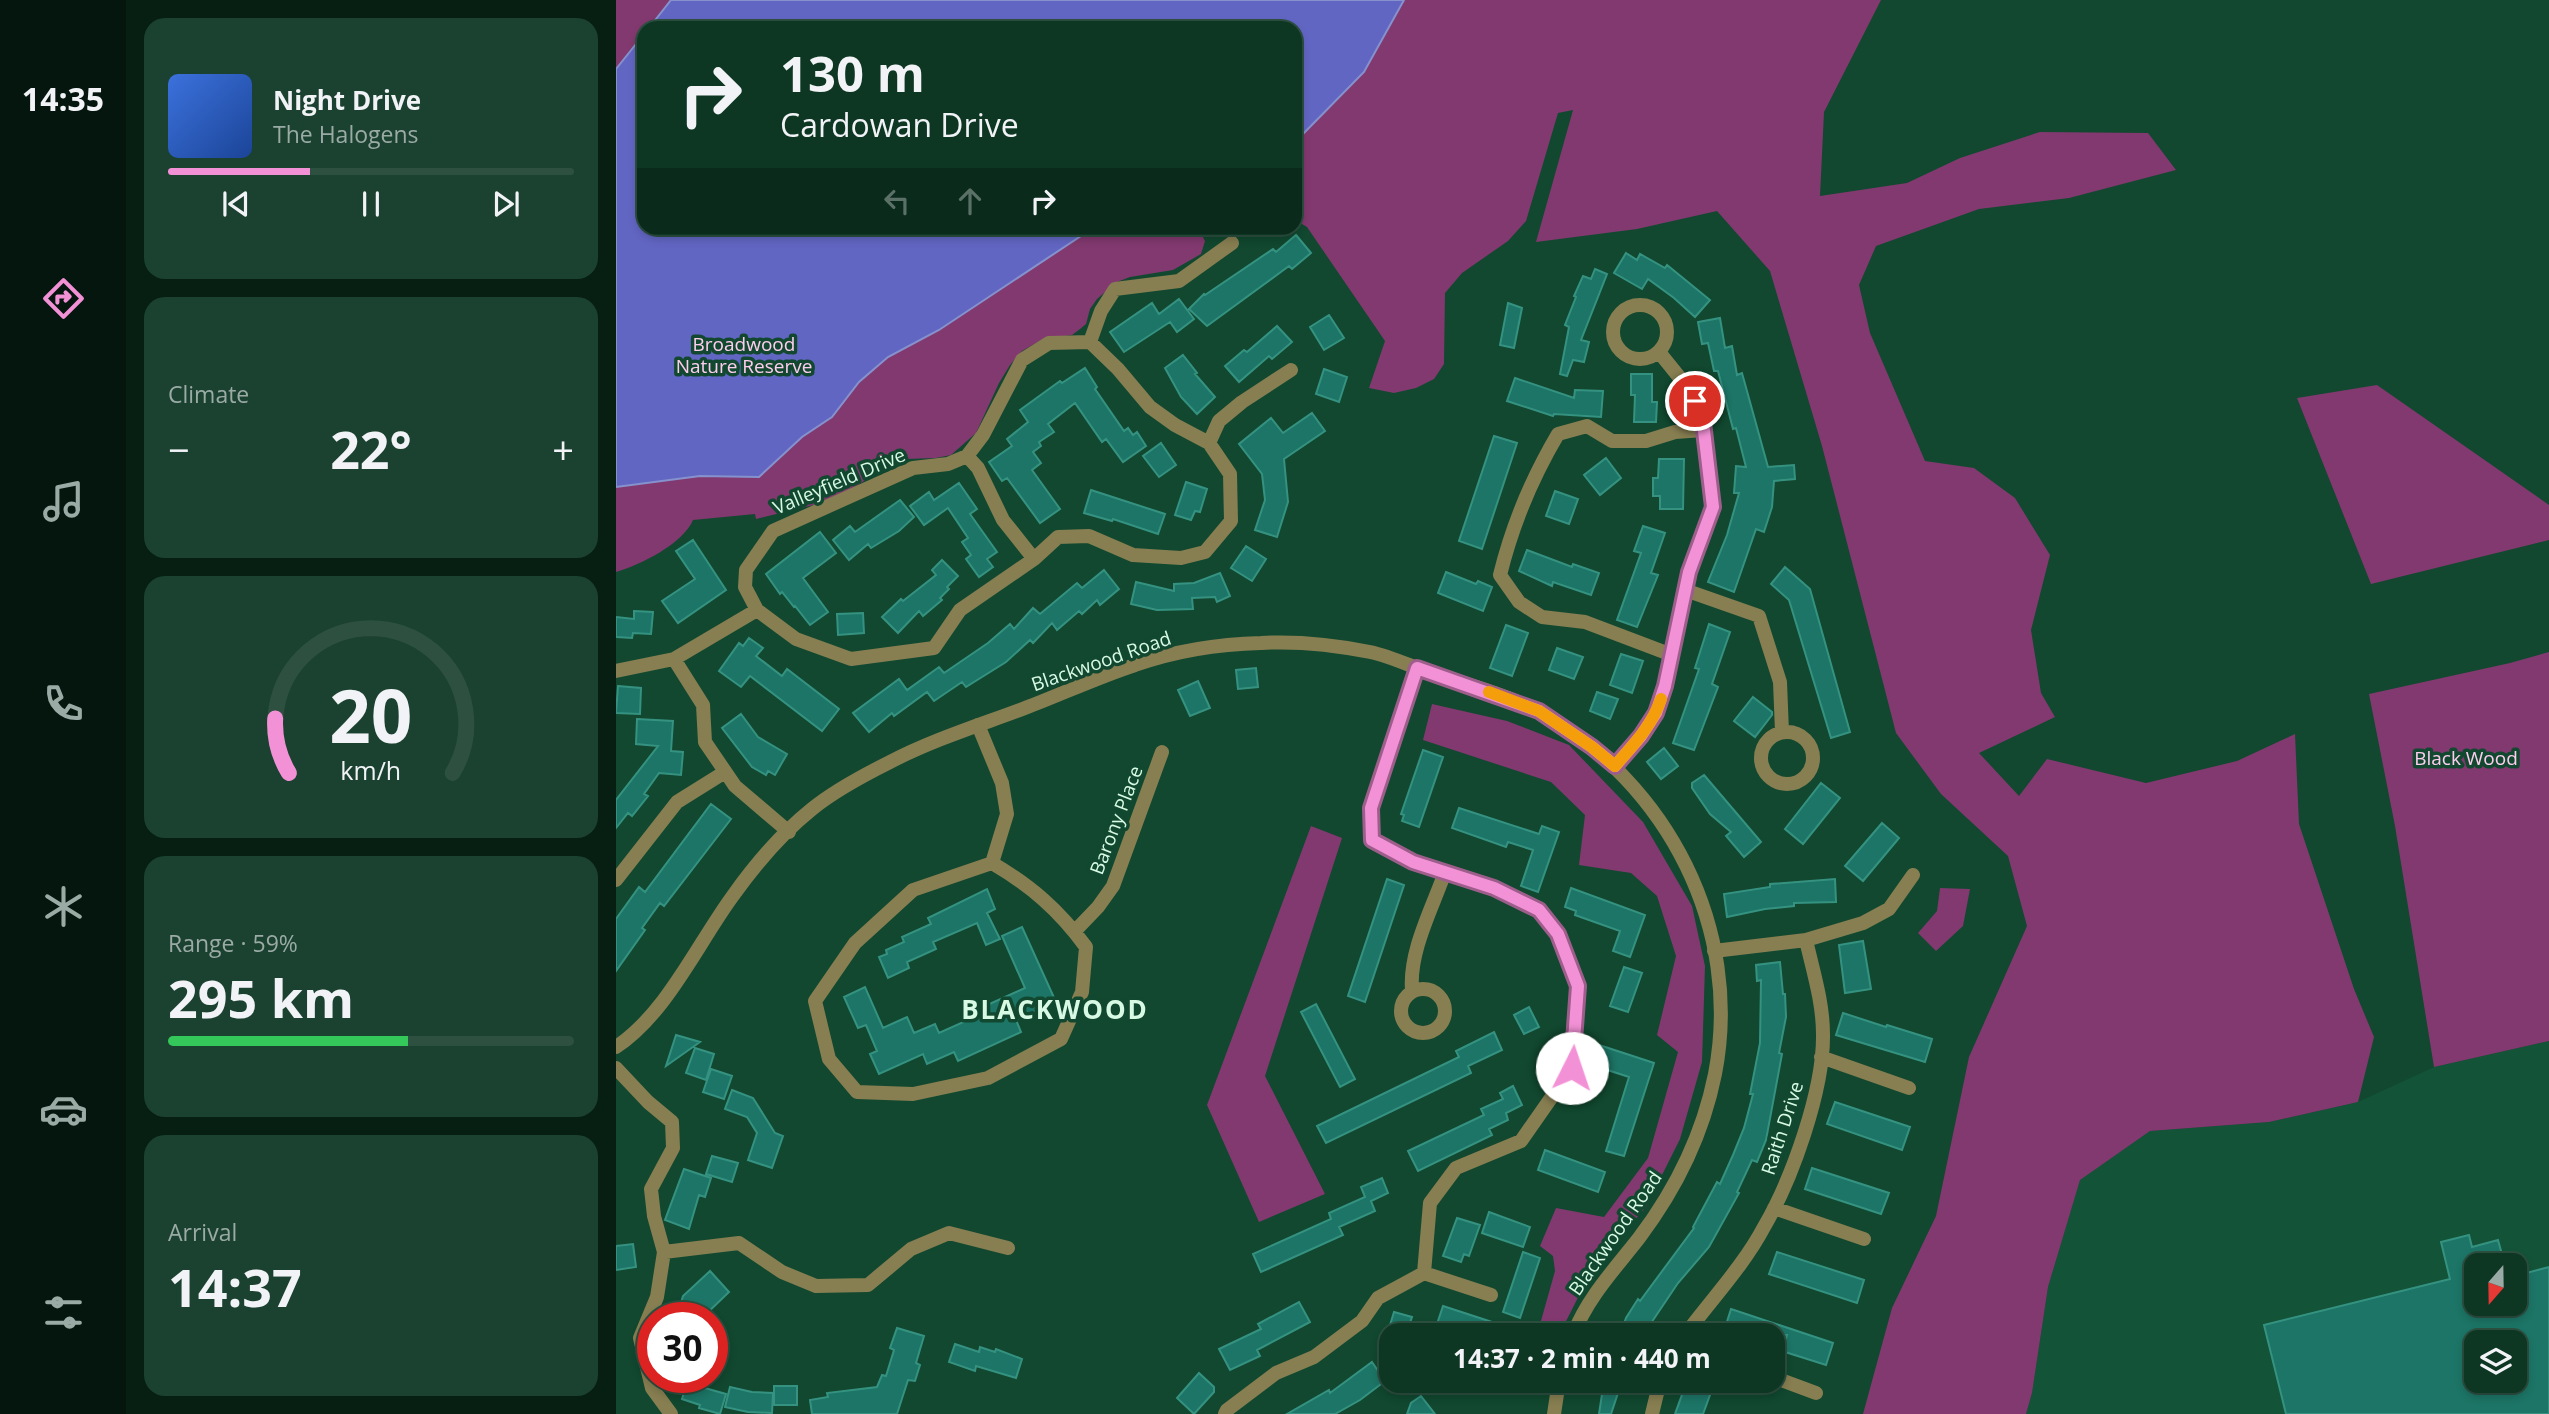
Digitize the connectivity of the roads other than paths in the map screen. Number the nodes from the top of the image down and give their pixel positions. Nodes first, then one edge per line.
1 (1232, 243) dead end
2 (1090, 342) junction
3 (1658, 352) dead end
4 (1291, 370) dead end
5 (1704, 430) junction
6 (1209, 443) junction
7 (967, 456) junction
8 (1034, 559) junction
9 (1685, 590) junction
10 (757, 610) junction
11 (1672, 654) junction
12 (674, 659) junction
13 (1417, 668) junction
14 (616, 671) edge
15 (978, 725) junction
16 (1782, 732) dead end
17 (1162, 752) dead end
18 (1615, 766) junction
19 (725, 772) junction
20 (789, 832) junction
21 (992, 863) junction
22 (1445, 872) junction
23 (1913, 876) dead end
24 (616, 880) edge
25 (1074, 931) junction
26 (1806, 940) junction
27 (1714, 951) junction
28 (1412, 990) dead end
29 (616, 1047) edge
30 (1821, 1058) junction
31 (616, 1068) edge
32 (1909, 1088) dead end
33 (1774, 1208) junction
34 (1864, 1239) dead end
35 (1008, 1248) dead end
36 (664, 1252) junction
37 (1424, 1273) junction
38 (1491, 1296) dead end
39 (1579, 1323) edge
40 (1694, 1323) edge
41 (1785, 1381) edge
42 (1816, 1392) dead end
43 (1557, 1393) edge
44 (1657, 1393) edge
45 (671, 1414) edge
46 (1224, 1414) edge
47 (1554, 1414) edge
48 (1652, 1414) edge

1 - 2 street
2 - 6 street
2 - 7 street
3 - 5 street
4 - 6 street
5 - 9 street
5 - 11 street
6 - 8 street
7 - 8 street
7 - 10 street, Valleyfield Drive
8 - 10 street
9 - 11 street
9 - 16 street
10 - 12 street
11 - 18 street
12 - 14 street
12 - 19 street
13 - 15 street, Blackwood Road
13 - 18 street, Blackwood Road
13 - 22 street
15 - 20 street, Blackwood Road
15 - 21 street
17 - 25 street, Barony Place
18 - 27 street, Blackwood Road
19 - 20 street
19 - 24 street
20 - 29 street, Blackwood Road
21 - 25 street
21 - 25 street
22 - 28 street
22 - 37 street
23 - 26 street
26 - 27 street
26 - 30 street, Raith Drive
27 - 39 street, Blackwood Road
30 - 32 street
30 - 33 street, Raith Drive
31 - 36 street
33 - 34 street
33 - 40 street, Raith Drive
35 - 36 street
36 - 45 street
37 - 38 street
37 - 46 street
41 - 42 street
43 - 47 street
44 - 48 street

